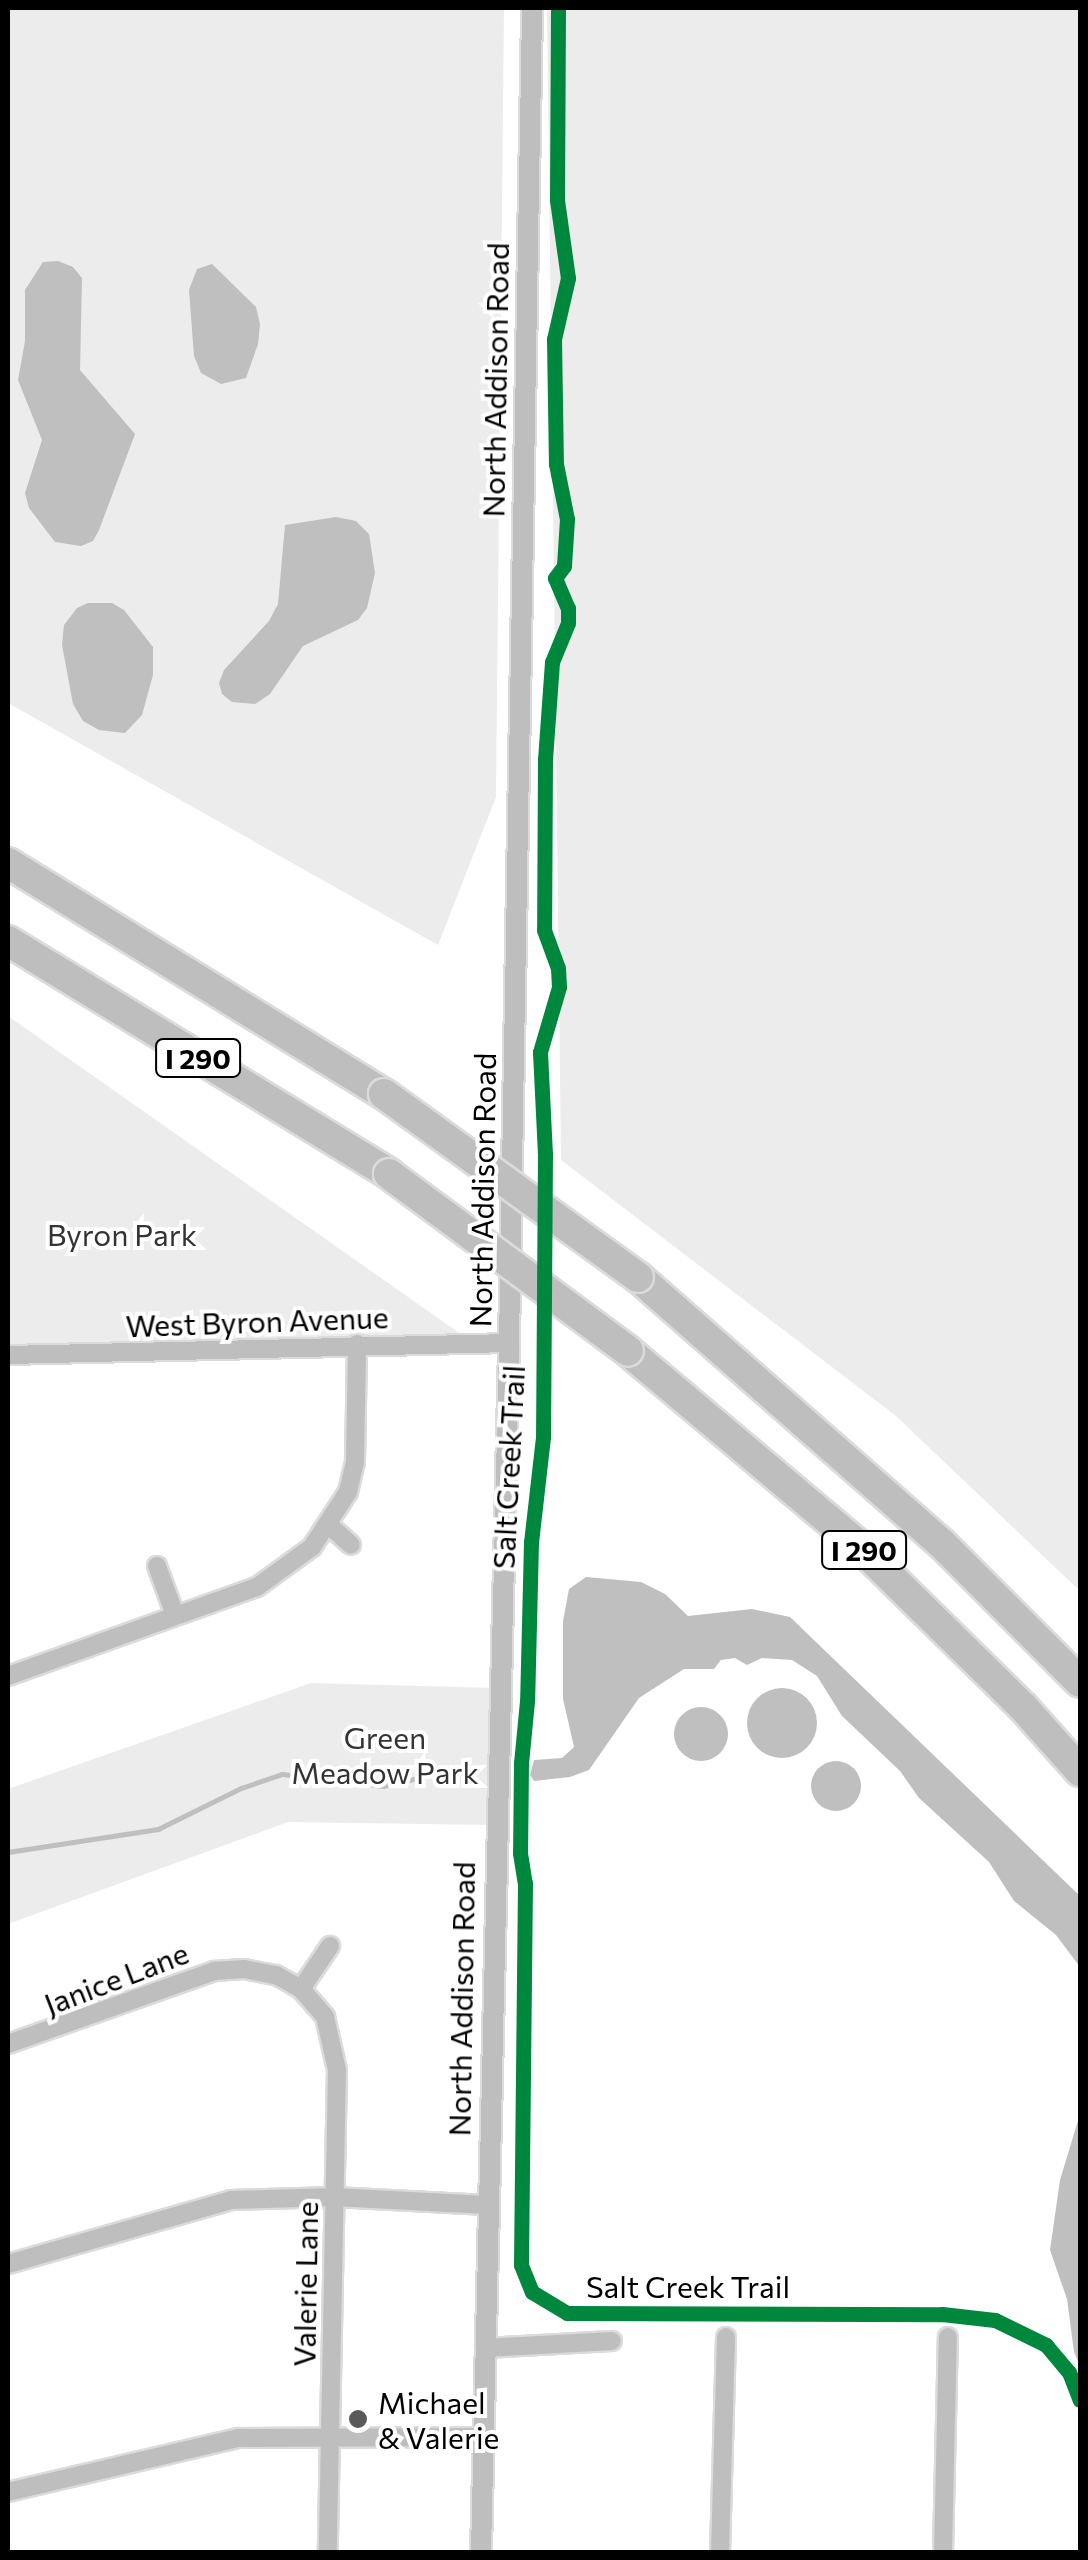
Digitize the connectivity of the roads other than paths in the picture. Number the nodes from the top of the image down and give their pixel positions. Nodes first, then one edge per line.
1 (532, 8) edge
2 (8, 863) edge
3 (8, 941) edge
4 (509, 1343) junction
5 (356, 1344) junction
6 (8, 1355) edge
7 (330, 1526) junction
8 (351, 1545) dead end
9 (157, 1566) dead end
10 (175, 1616) junction
11 (8, 1676) edge
12 (1080, 1682) edge
13 (1080, 1771) edge
14 (330, 1946) dead end
15 (300, 1988) junction
16 (325, 2018) joint
17 (8, 2044) edge
18 (334, 2197) junction
19 (487, 2205) junction
20 (8, 2264) edge
21 (726, 2337) dead end
22 (948, 2337) dead end
23 (612, 2341) dead end
24 (485, 2348) junction
25 (484, 2436) junction
26 (330, 2437) junction
27 (8, 2492) edge
28 (328, 2552) edge
29 (481, 2552) edge
30 (720, 2552) edge
31 (943, 2552) edge

1 - 4 street, North Addison Road
2 - 12 highway, I 290, bridge
3 - 13 highway, I 290, bridge
4 - 5 street, West Byron Avenue
4 - 19 street, North Addison Road
5 - 6 street, West Byron Avenue
5 - 7 street
7 - 8 street
7 - 10 street
9 - 10 street
10 - 11 street
14 - 15 street
15 - 16 street, Janice Lane
15 - 17 street, Janice Lane
16 - 18 street, Valerie Lane
18 - 19 street
18 - 20 street
18 - 26 street, Valerie Lane
19 - 24 street, North Addison Road
21 - 30 street
22 - 31 street
23 - 24 street
24 - 25 street, North Addison Road
25 - 26 street
25 - 29 street, North Addison Road
26 - 27 street
26 - 28 street, Valerie Lane

